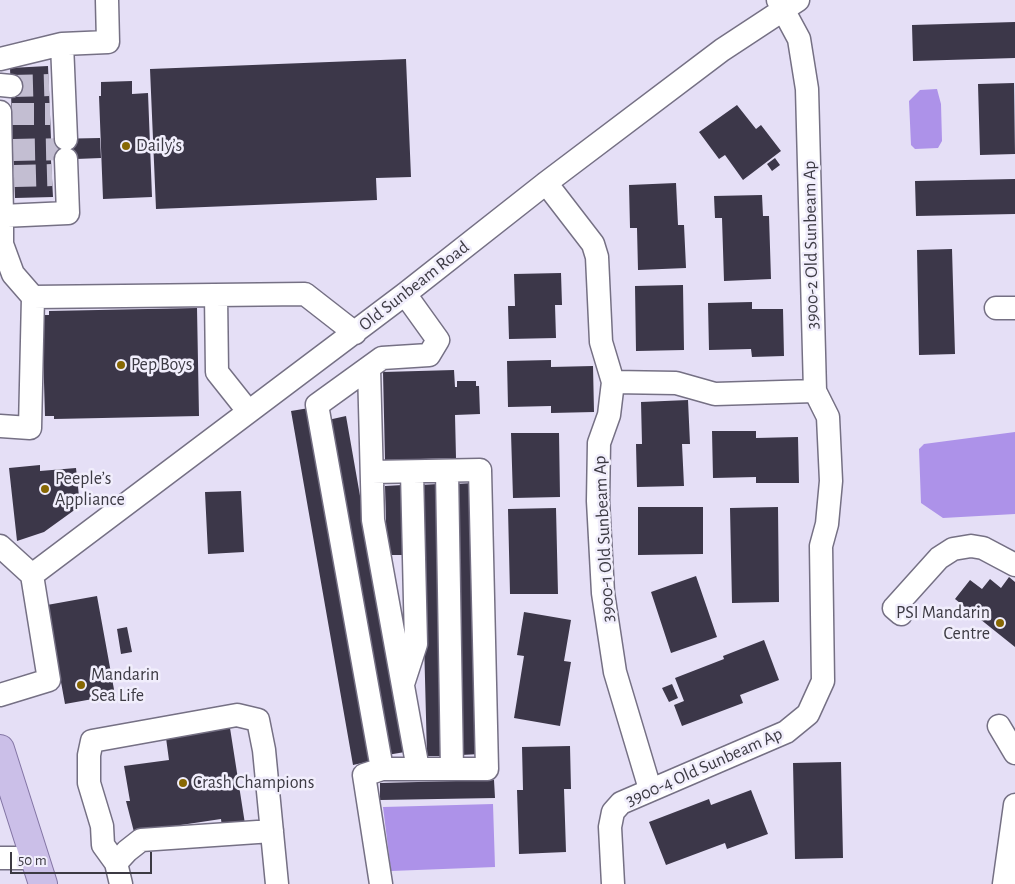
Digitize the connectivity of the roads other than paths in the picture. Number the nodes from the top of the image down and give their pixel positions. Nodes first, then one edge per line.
1 (107, 0) edge
2 (786, 3) edge
3 (62, 44) junction
4 (0, 59) edge
5 (4, 113) edge
6 (7, 150) edge
7 (8, 176) edge
8 (546, 183) junction
9 (1, 216) edge
10 (405, 294) junction
11 (216, 295) junction
12 (33, 297) junction
13 (354, 333) junction
14 (369, 368) junction
15 (613, 382) junction
16 (815, 391) junction
17 (248, 411) junction
18 (0, 426) edge
19 (446, 471) junction
20 (372, 472) junction
21 (412, 472) junction
22 (831, 481) joint
23 (0, 546) edge
24 (1015, 565) edge
25 (32, 575) junction
26 (901, 614) dead end
27 (403, 685) junction
28 (0, 696) edge
29 (999, 726) dead end
30 (1015, 753) edge
31 (1, 754) edge
32 (382, 769) junction
33 (418, 769) junction
34 (452, 769) junction
35 (650, 789) junction
36 (1015, 805) edge
37 (272, 831) junction
38 (0, 858) edge
39 (34, 858) junction
40 (119, 874) edge
41 (44, 884) edge
42 (277, 884) edge
43 (381, 884) edge
44 (613, 884) edge
45 (1004, 884) edge

1 - 3 street
2 - 8 street, Old Sunbeam Road
2 - 16 street, 3900-2 Old Sunbeam Ap
3 - 4 street
3 - 9 street
5 - 6 street
6 - 7 street
7 - 9 street
8 - 10 street, Old Sunbeam Road
8 - 15 street, 3900-1 Old Sunbeam Ap
9 - 12 street
10 - 13 street, Old Sunbeam Road
10 - 14 street
11 - 12 street
11 - 13 street
11 - 17 street
12 - 18 street
13 - 17 street, Old Sunbeam Road
14 - 20 street
14 - 32 street
15 - 16 street
15 - 35 street, 3900-1 Old Sunbeam Ap
16 - 22 street, 3900-2 Old Sunbeam Ap
17 - 25 street, Old Sunbeam Road
19 - 21 street
19 - 34 street
19 - 34 street
20 - 21 street
20 - 27 street
21 - 27 street
22 - 35 street, 3900-4 Old Sunbeam Ap
23 - 25 street
24 - 26 street
25 - 28 street
27 - 33 street
29 - 30 street
31 - 39 main road
32 - 33 street
32 - 43 street
33 - 34 street
35 - 44 street, 3900-4 Old Sunbeam Ap
36 - 45 street
37 - 40 street
37 - 40 street
37 - 42 street
38 - 39 street
39 - 41 main road

